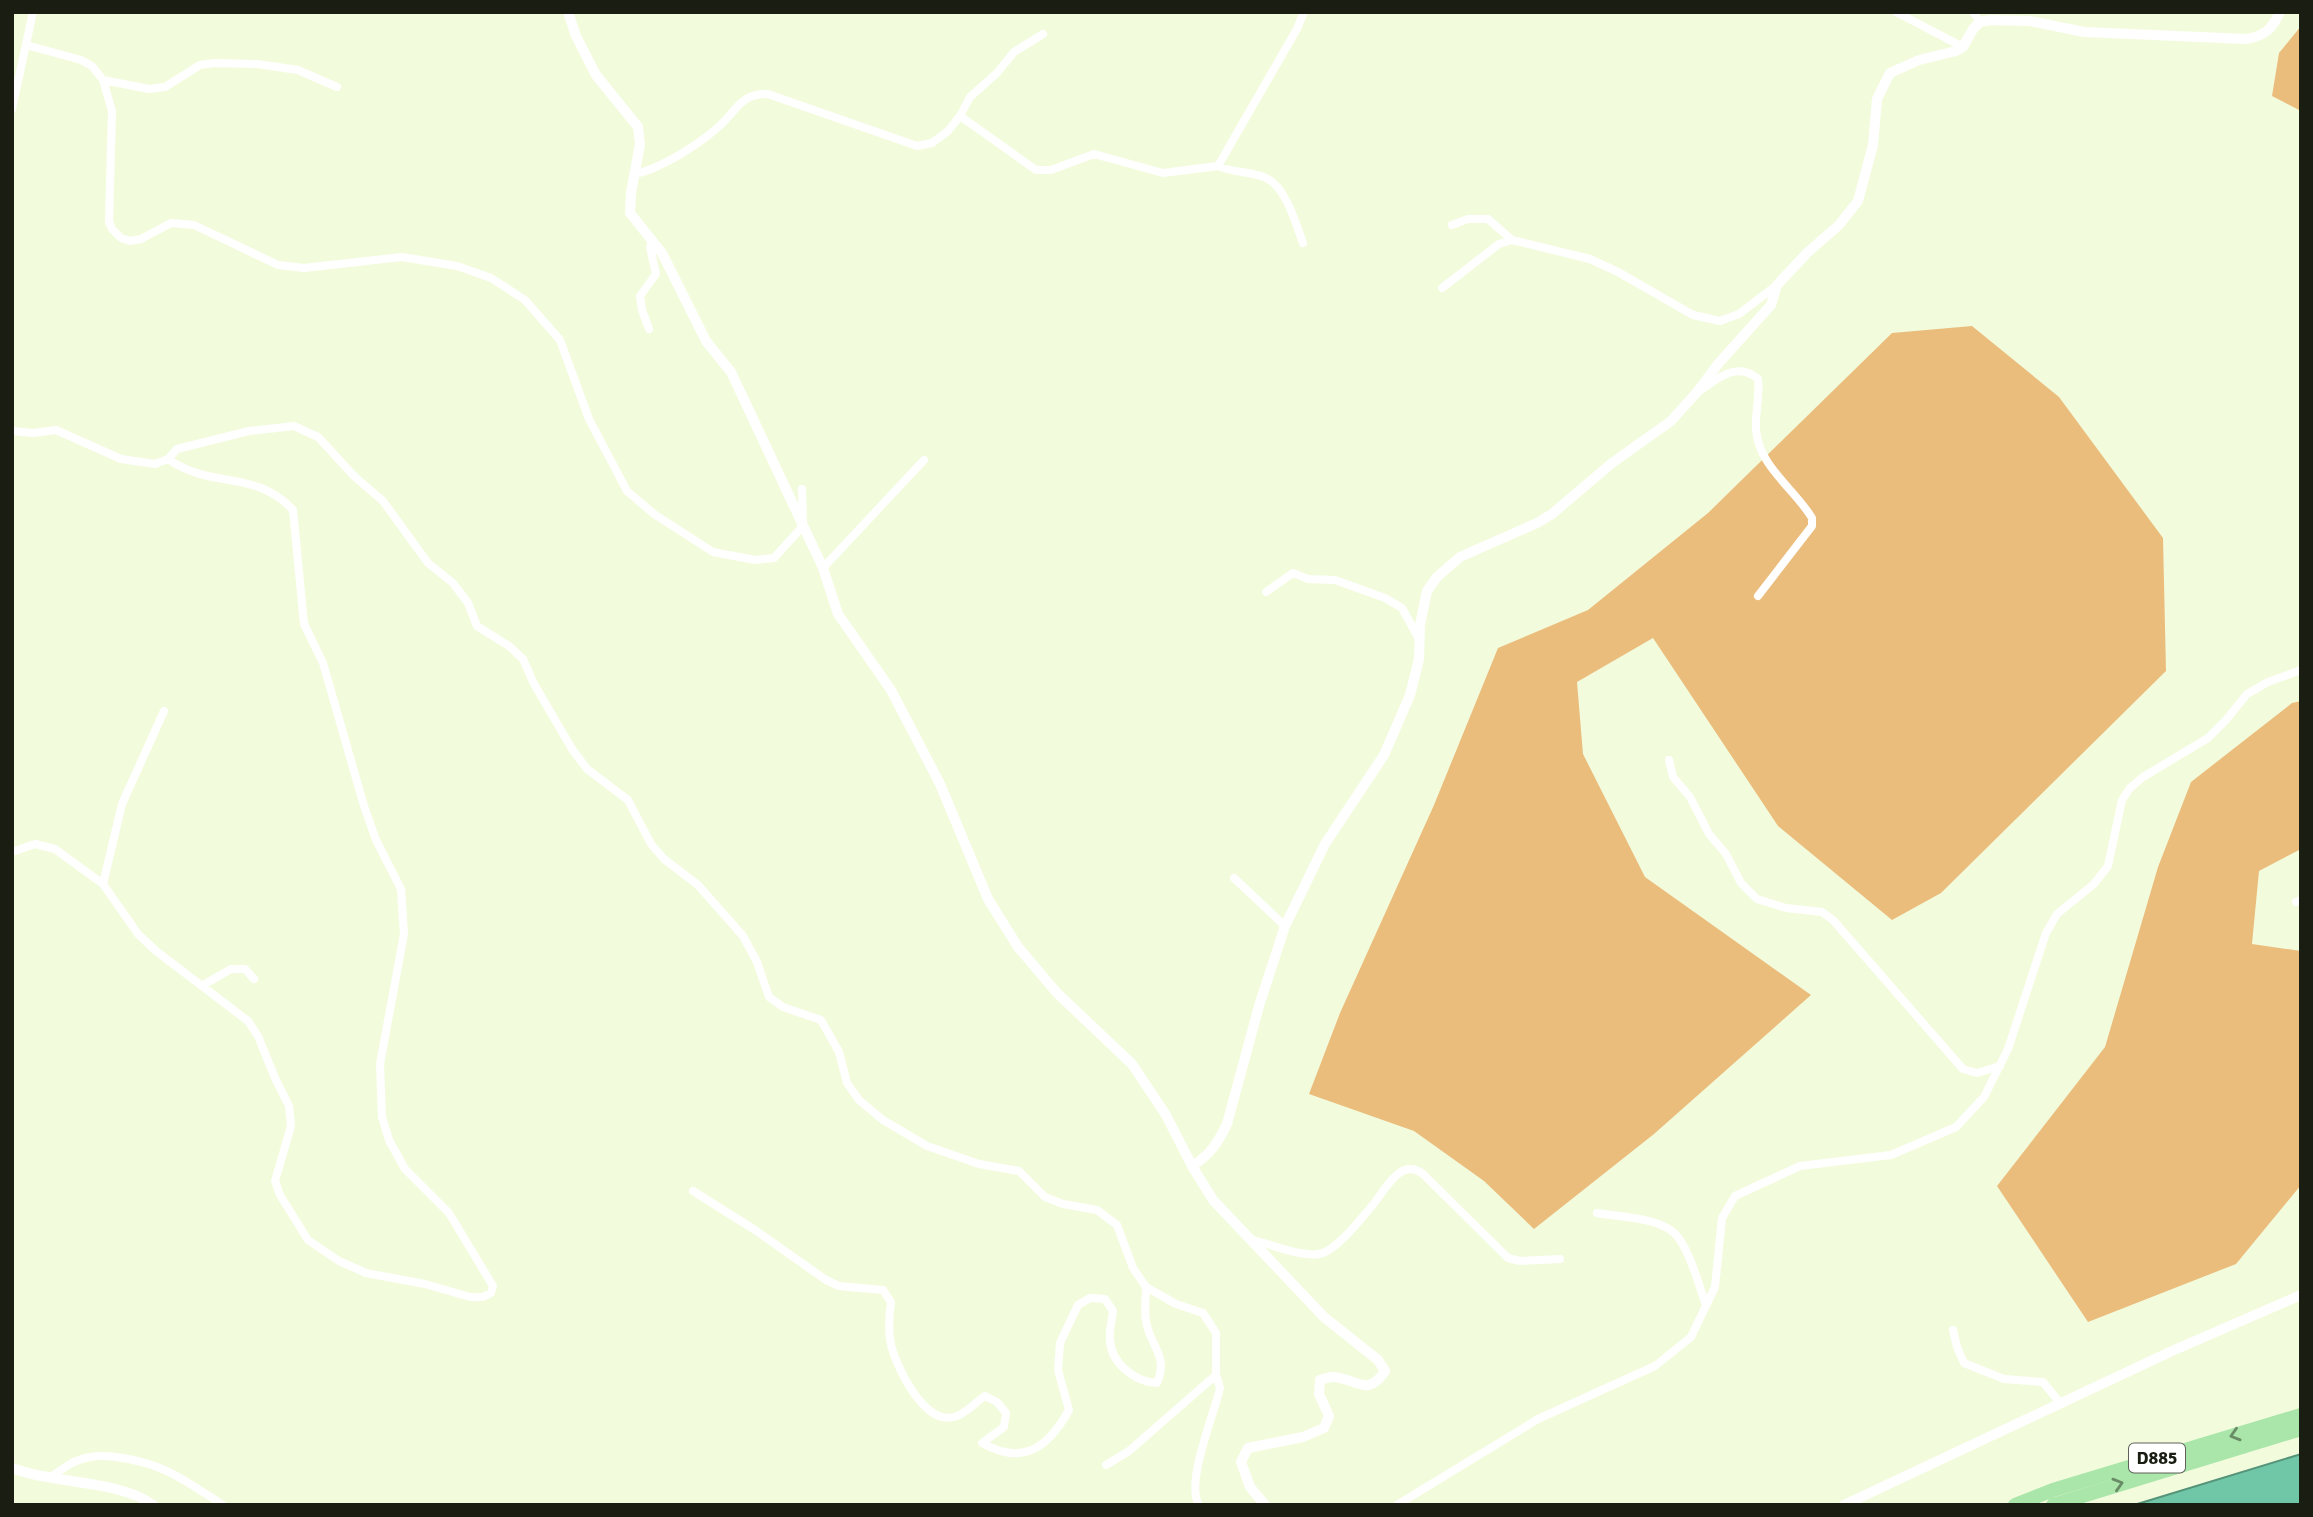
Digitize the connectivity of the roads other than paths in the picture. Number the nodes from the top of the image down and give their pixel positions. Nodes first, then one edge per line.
1 (33, 12) edge
2 (568, 12) edge
3 (1304, 12) edge
4 (1896, 12) edge
5 (1973, 12) edge
6 (2280, 12) edge
7 (1980, 22) junction
8 (1043, 34) dead end
9 (26, 45) junction
10 (1963, 47) junction
11 (103, 80) junction
12 (337, 88) dead end
13 (12, 109) edge
14 (960, 116) junction
15 (1218, 166) junction
16 (635, 174) junction
17 (1452, 225) dead end
18 (652, 240) junction
19 (1512, 240) junction
20 (1304, 243) dead end
21 (1777, 285) junction
22 (1442, 288) dead end
23 (649, 329) dead end
24 (1698, 391) junction
25 (12, 431) edge
26 (168, 459) junction
27 (924, 460) dead end
28 (802, 489) dead end
29 (803, 526) junction
30 (823, 568) junction
31 (1266, 592) dead end
32 (1758, 596) dead end
33 (1421, 642) junction
34 (2301, 670) edge
35 (164, 711) dead end
36 (1669, 760) dead end
37 (12, 852) edge
38 (1234, 878) dead end
39 (103, 884) junction
40 (1286, 926) junction
41 (254, 979) dead end
42 (203, 985) junction
43 (2000, 1066) junction
44 (1192, 1166) junction
45 (693, 1191) dead end
46 (1597, 1213) dead end
47 (1250, 1239) junction
48 (1560, 1259) dead end
49 (1146, 1287) junction
50 (2301, 1295) edge
51 (1706, 1305) junction
52 (1953, 1330) dead end
53 (1216, 1375) junction
54 (2060, 1403) junction
55 (2301, 1415) edge
56 (2301, 1429) edge
57 (1106, 1465) dead end
58 (12, 1468) edge
59 (51, 1477) junction
60 (153, 1505) edge
61 (223, 1505) edge
62 (1199, 1505) edge
63 (1265, 1505) edge
64 (1397, 1505) edge
65 (1844, 1505) edge
66 (2015, 1505) edge
67 (2053, 1505) edge

1 - 9 street
2 - 16 street
3 - 15 street
4 - 10 street
5 - 7 street
6 - 7 street
7 - 10 street
8 - 14 street
9 - 11 street
9 - 13 street
10 - 21 street
11 - 12 street
11 - 29 street
14 - 15 street
14 - 16 street
15 - 20 street
16 - 18 street
17 - 19 street
18 - 23 street
18 - 29 street
19 - 21 street
19 - 22 street
21 - 24 street
24 - 32 street
24 - 33 street
25 - 26 street
26 - 42 street
26 - 49 street
27 - 30 street
28 - 29 street
29 - 30 street
30 - 44 street
31 - 33 street
33 - 40 street
34 - 43 street
35 - 39 street
36 - 43 street
37 - 39 street
38 - 40 street
39 - 42 street
40 - 44 street
41 - 42 street
43 - 51 street
44 - 47 street
45 - 49 street
46 - 51 street
47 - 48 street
47 - 63 street
49 - 53 street
50 - 54 street
51 - 64 street
52 - 54 street
53 - 57 street
53 - 62 street
54 - 65 street
55 -> 66 highway, D885
67 -> 56 highway, D885
58 - 59 street
59 - 60 street
59 - 61 street

